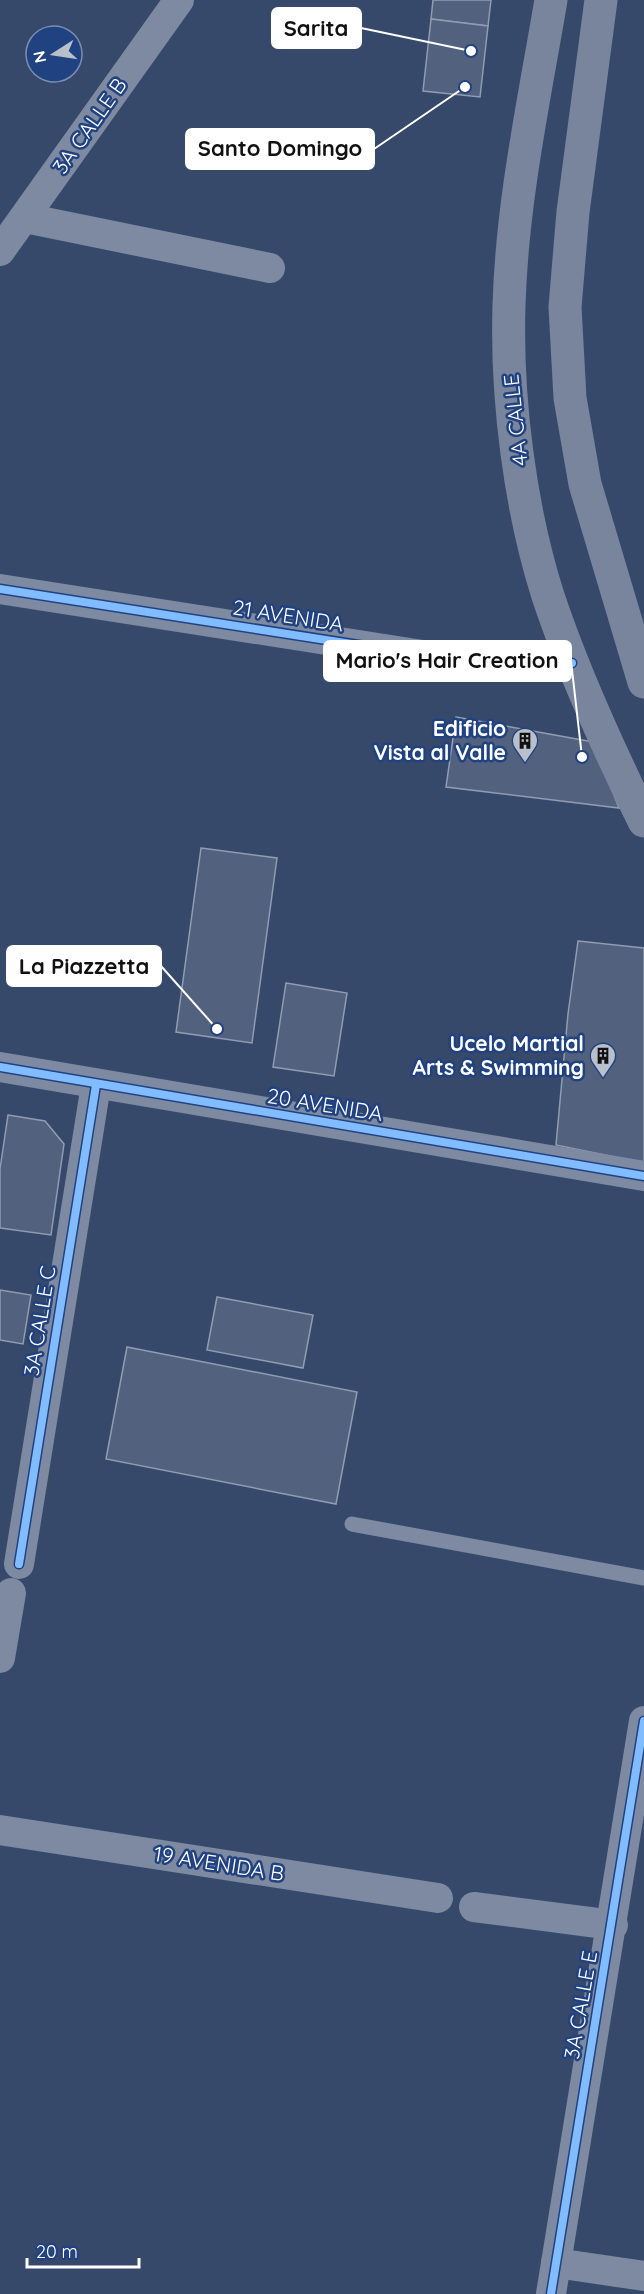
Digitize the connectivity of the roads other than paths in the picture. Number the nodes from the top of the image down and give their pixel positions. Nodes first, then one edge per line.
1 (179, 0) edge
2 (551, 0) edge
3 (601, 0) edge
4 (25, 218) junction
5 (0, 251) edge
6 (270, 268) dead end
7 (0, 589) edge
8 (572, 663) junction
9 (644, 682) edge
10 (644, 821) edge
11 (0, 1067) edge
12 (96, 1085) junction
13 (644, 1176) edge
14 (352, 1524) dead end
15 (19, 1564) dead end
16 (644, 1578) edge
17 (11, 1593) dead end
18 (0, 1658) edge
19 (644, 1721) edge
20 (0, 1830) edge
21 (438, 1898) dead end
22 (474, 1907) dead end
23 (613, 1925) junction
24 (556, 2263) junction
25 (644, 2276) edge
26 (551, 2294) edge

1 - 4 street, 3A CALLE B
2 - 8 main road, 4A CALLE
3 - 9 main road
4 - 5 street, 3A CALLE B
4 - 6 street
7 - 8 street, 21 AVENIDA
8 - 10 main road, 4A CALLE
11 - 12 street, 20 AVENIDA
12 - 13 street, 20 AVENIDA
12 - 15 street, 3A CALLE C
14 - 16 lane
17 - 18 street
19 - 23 street, 3A CALLE E
20 - 21 street, 19 AVENIDA B
22 - 23 street
23 - 24 street, 3A CALLE E
24 - 25 street
24 - 26 street, 3A CALLE E

